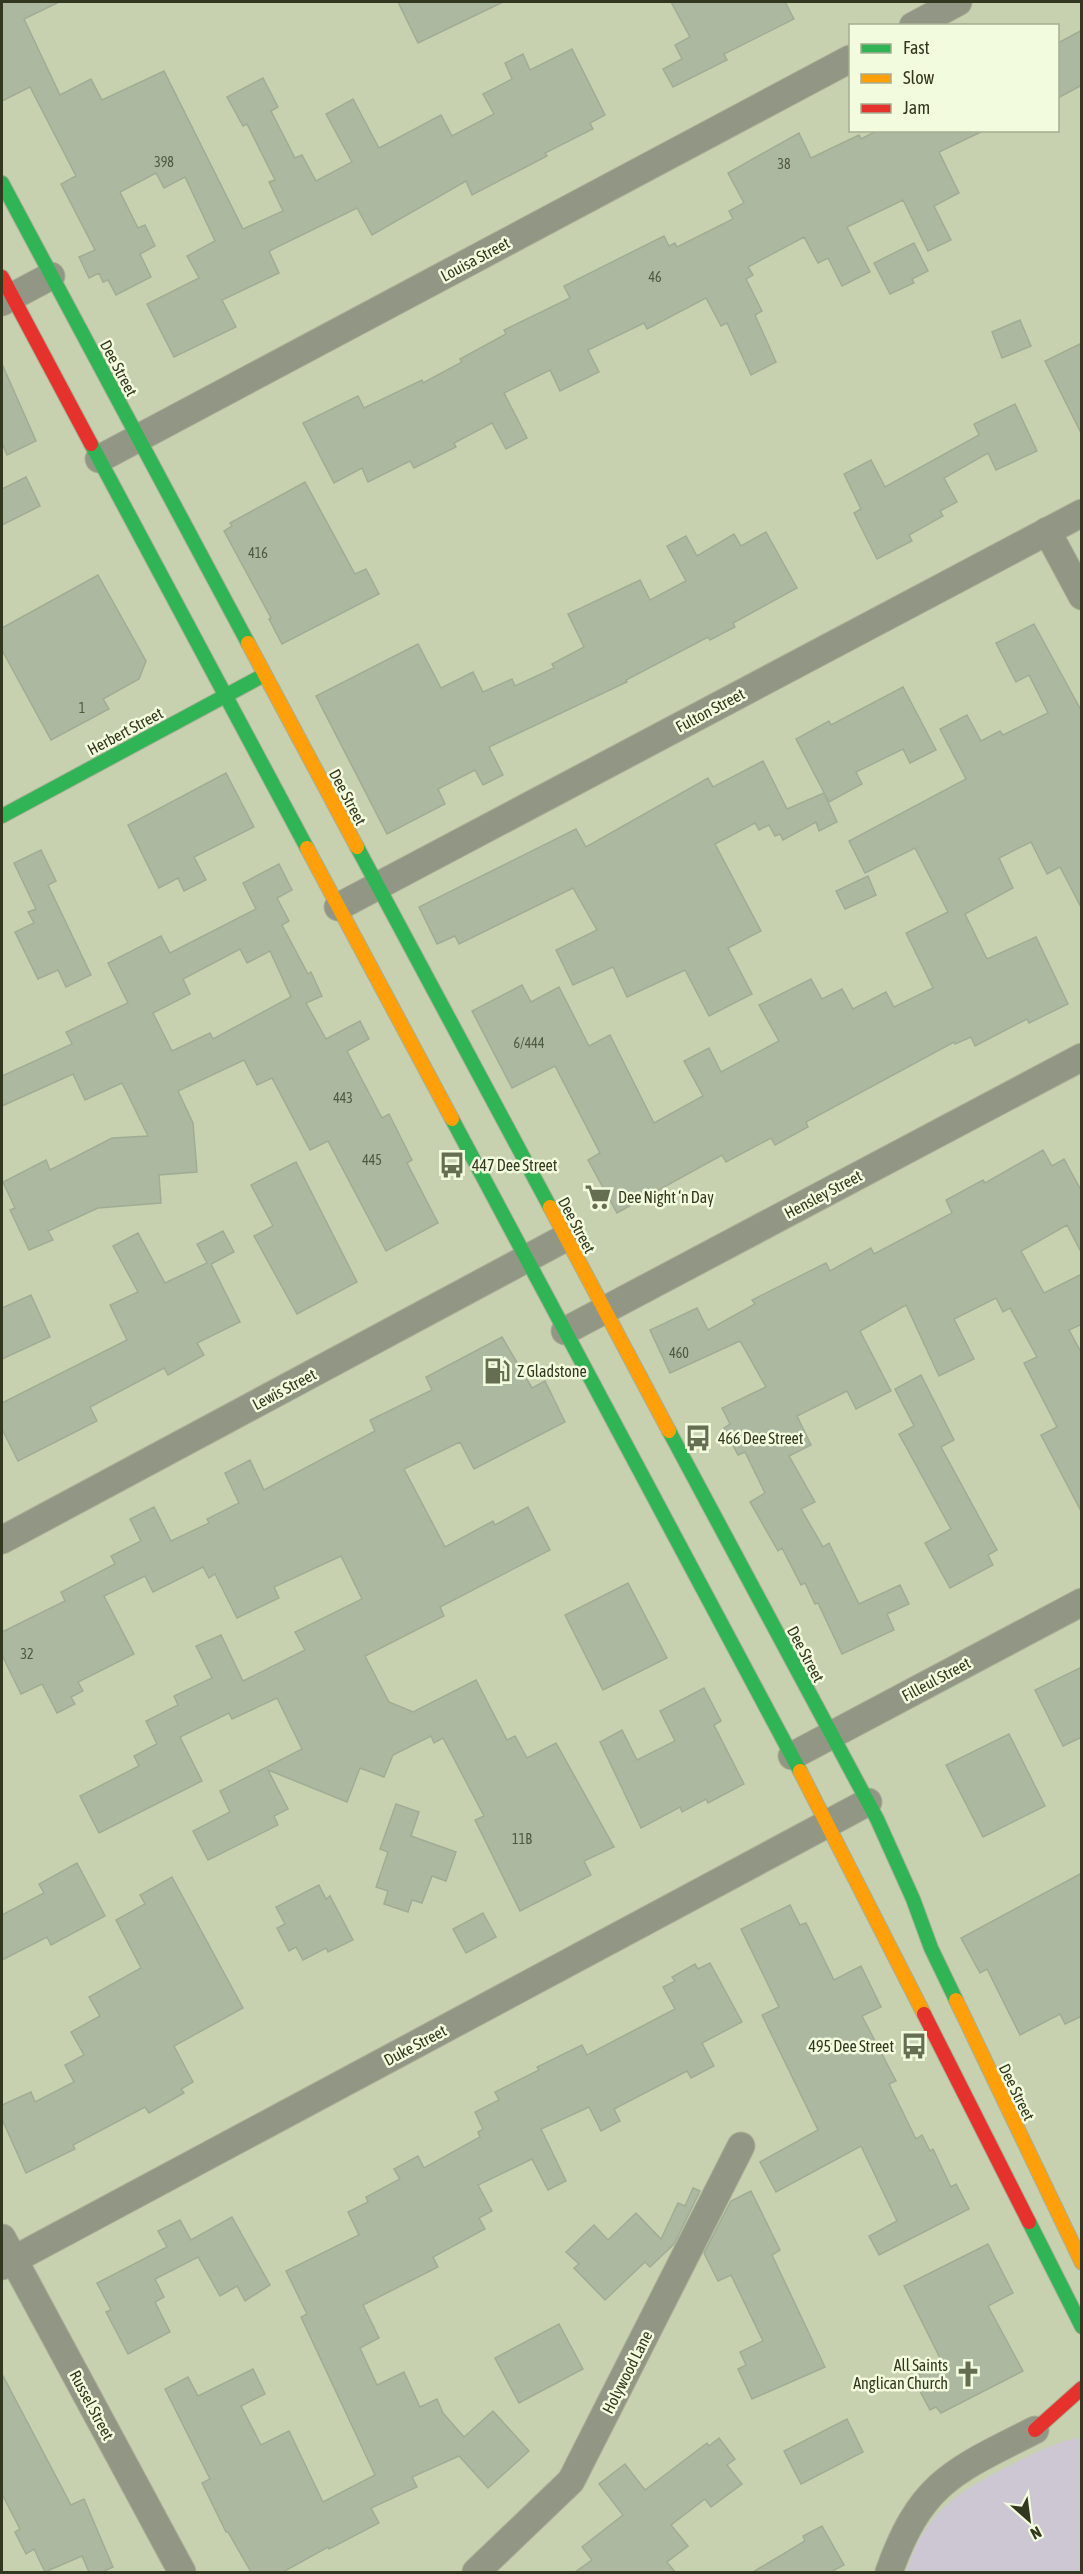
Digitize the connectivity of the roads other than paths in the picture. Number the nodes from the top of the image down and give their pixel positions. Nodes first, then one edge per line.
1 (958, 2) edge
2 (917, 24) edge
3 (849, 60) edge
4 (2, 183) edge
5 (51, 276) junction
6 (5, 292) edge
7 (137, 438) junction
8 (99, 459) junction
9 (1082, 513) edge
10 (1047, 531) junction
11 (1082, 596) edge
12 (264, 675) junction
13 (225, 696) junction
14 (2, 816) edge
15 (377, 886) junction
16 (338, 907) junction
17 (1082, 1057) edge
18 (565, 1238) junction
19 (526, 1259) junction
20 (604, 1310) junction
21 (565, 1331) junction
22 (2, 1540) edge
23 (1082, 1602) edge
24 (831, 1734) junction
25 (792, 1756) junction
26 (868, 1802) junction
27 (828, 1824) junction
28 (741, 2146) dead end
29 (5, 2254) edge
30 (1082, 2263) edge
31 (1082, 2327) edge
32 (1082, 2388) edge
33 (1068, 2422) dead end
34 (1035, 2430) junction
35 (182, 2572) edge
36 (476, 2572) edge
37 (890, 2572) edge

1 - 2 street
3 - 7 street, Louisa Street
4 - 5 main road, Dee Street
5 - 6 street
5 - 7 main road, Dee Street
6 - 8 main road
7 - 8 street, Louisa Street
7 - 12 main road, Dee Street
8 - 13 main road
9 - 10 street, Fulton Street
10 - 11 street
10 - 15 street, Fulton Street
12 - 13 main road, Herbert Street
12 - 15 main road, Dee Street
13 - 14 main road, Herbert Street
13 - 16 main road
15 - 16 street, Fulton Street
15 - 18 main road, Dee Street
16 - 19 main road
17 - 20 street, Hensley Street
18 - 19 street, Lewis Street
18 - 20 main road, Dee Street
19 - 21 main road
19 - 22 street, Lewis Street
20 - 21 street, Hensley Street
20 - 24 main road, Dee Street
21 - 25 main road
23 - 24 street, Filleul Street
24 - 25 street, Filleul Street
24 - 26 main road, Dee Street
25 - 27 main road
26 - 27 street, Duke Street
26 - 30 main road, Dee Street
27 - 29 street, Duke Street
27 - 31 main road
28 - 36 street, Holywood Lane
29 - 35 street, Russel Street
32 - 34 main road
33 - 34 main road
34 - 37 street

